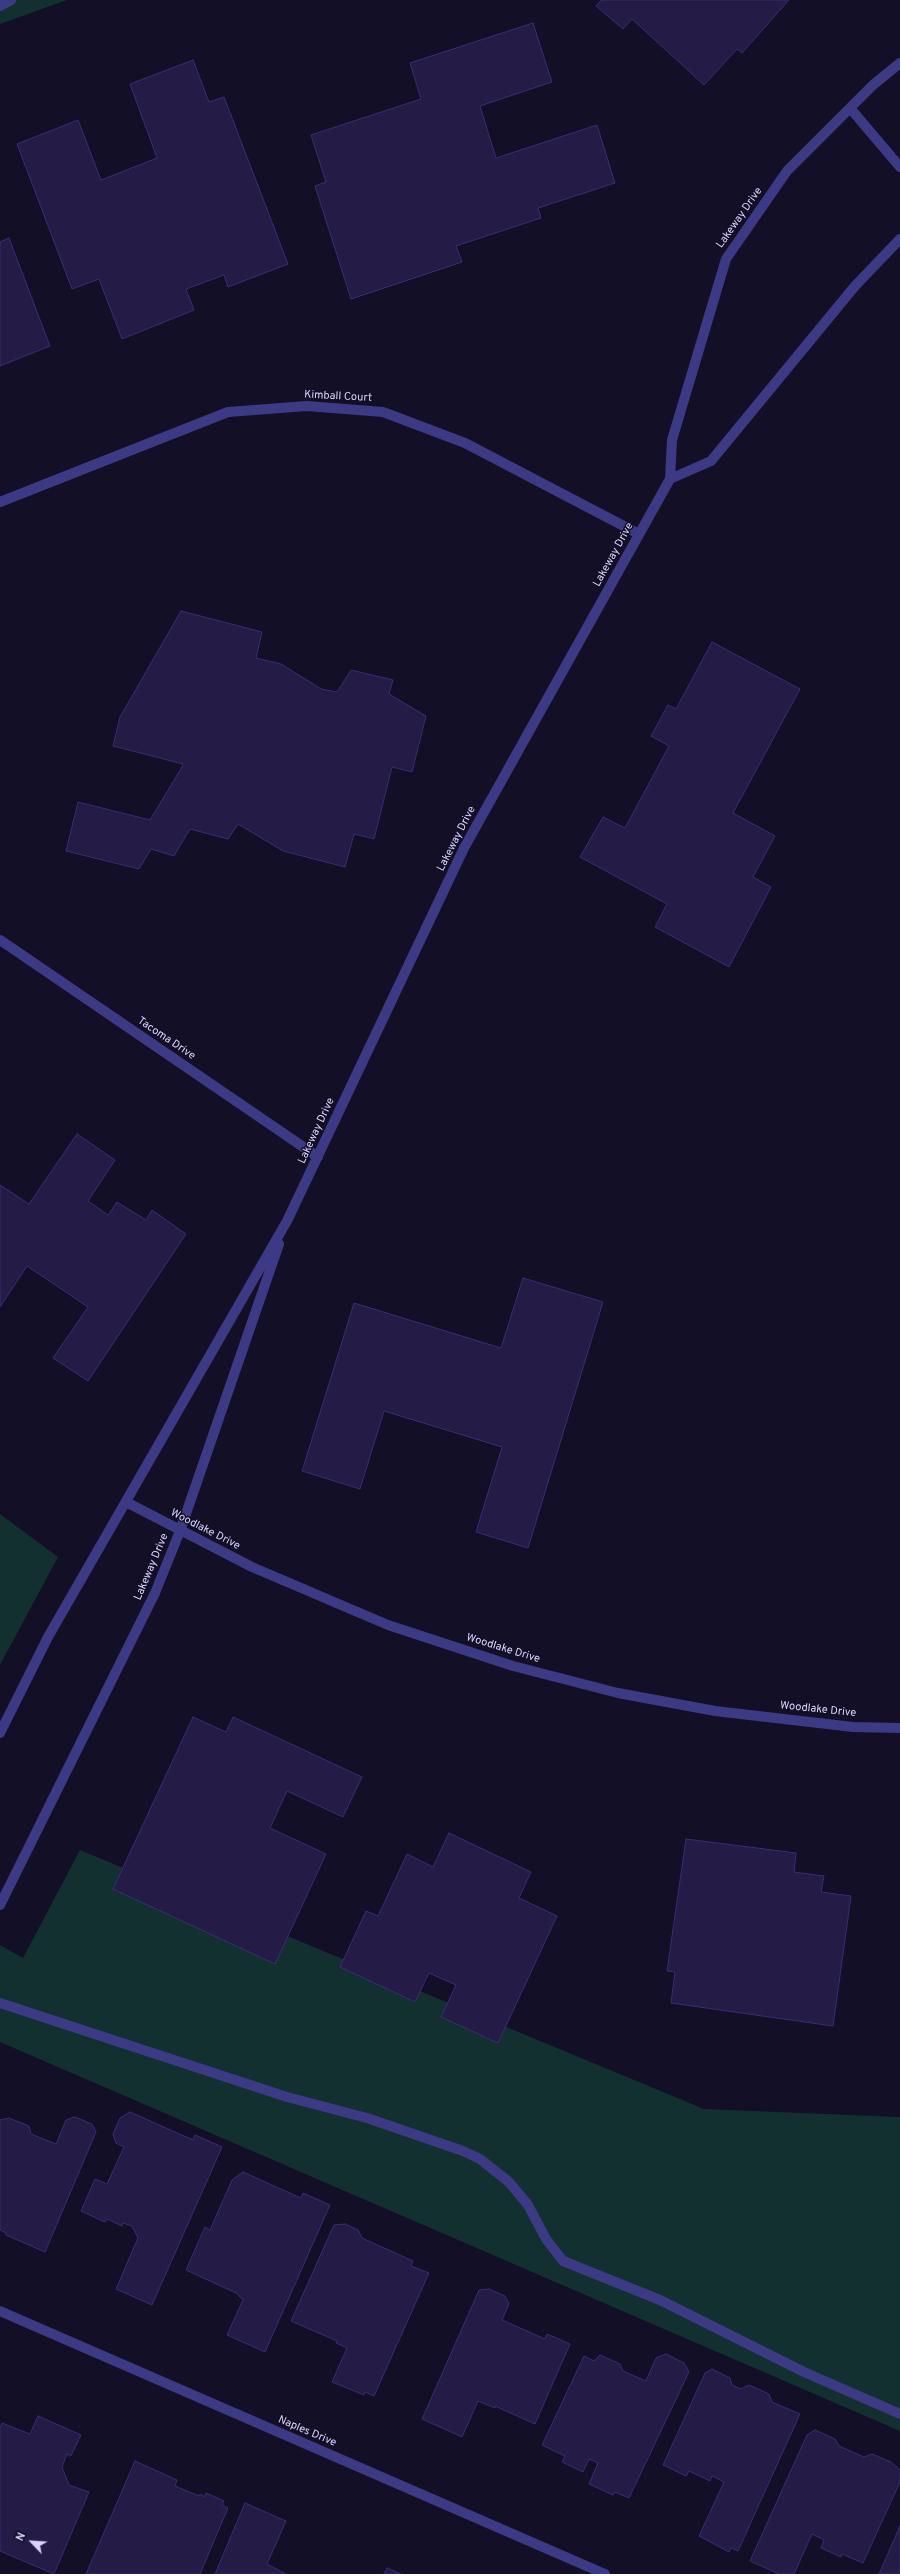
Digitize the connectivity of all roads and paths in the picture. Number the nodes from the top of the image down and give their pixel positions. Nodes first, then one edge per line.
1 (11, 0) edge
2 (0, 6) edge
3 (900, 63) edge
4 (850, 108) junction
5 (900, 167) edge
6 (900, 239) edge
7 (670, 478) junction
8 (0, 502) edge
9 (639, 534) junction
10 (0, 940) edge
11 (318, 1157) junction
12 (287, 1221) junction
13 (126, 1502) junction
14 (180, 1531) junction
15 (900, 1728) edge
16 (0, 1733) edge
17 (0, 1905) edge
18 (0, 2003) edge
19 (0, 2311) edge
20 (900, 2414) edge
21 (605, 2574) edge

1 - 2 street
3 - 4 street, Lakeway Drive
4 - 5 street
4 - 7 street, Lakeway Drive
6 - 7 street
7 - 9 street, Lakeway Drive
8 - 9 street, Kimball Court
9 - 11 street, Lakeway Drive
10 - 11 street, Tacoma Drive
11 - 12 street, Lakeway Drive
12 - 13 street, Lakeway Drive
12 - 14 street, Lakeway Drive
13 - 14 street, Woodlake Drive
13 - 16 street, Lakeway Drive
14 - 15 street, Woodlake Drive
14 - 17 street, Lakeway Drive
18 - 20 street
19 - 21 street, Naples Drive

